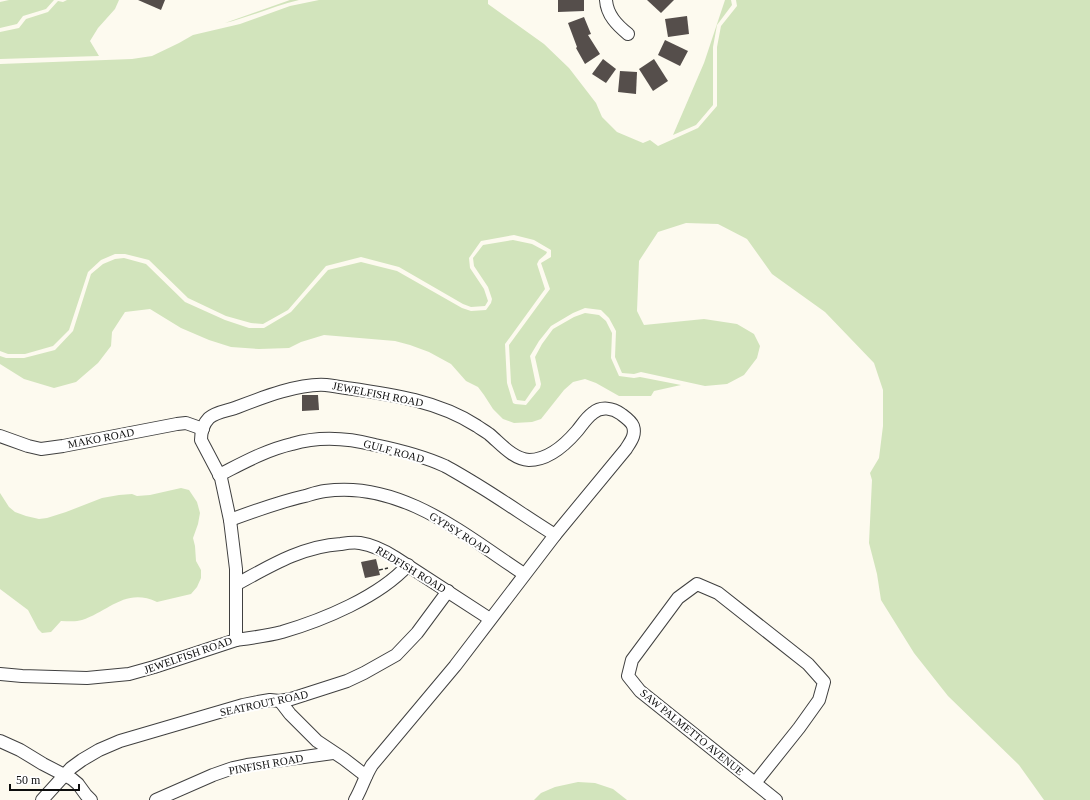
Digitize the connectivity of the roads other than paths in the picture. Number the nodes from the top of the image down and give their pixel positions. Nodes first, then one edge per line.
1 (606, 0) edge
2 (628, 34) dead end
3 (203, 429) junction
4 (0, 436) edge
5 (219, 475) junction
6 (230, 520) junction
7 (555, 535) junction
8 (408, 565) junction
9 (524, 574) junction
10 (237, 584) junction
11 (448, 591) junction
12 (490, 619) junction
13 (236, 640) junction
14 (0, 674) edge
15 (280, 701) junction
16 (0, 741) edge
17 (333, 753) junction
18 (64, 774) junction
19 (366, 776) junction
20 (755, 783) junction
21 (42, 800) edge
22 (91, 800) edge
23 (156, 800) edge
24 (355, 800) edge
25 (776, 800) edge

1 - 2 street
3 - 4 street, MAKO ROAD
3 - 5 street, JEWELFISH ROAD
3 - 7 street, JEWELFISH ROAD
5 - 6 street, JEWELFISH ROAD
5 - 7 street, GULF ROAD
6 - 9 street, GYPSY ROAD
6 - 10 street, JEWELFISH ROAD
7 - 9 street, JEWELFISH ROAD
8 - 10 street, REDFISH ROAD
8 - 11 street, REDFISH ROAD
8 - 13 street
9 - 12 street, JEWELFISH ROAD
10 - 13 street, JEWELFISH ROAD
11 - 12 street, REDFISH ROAD
11 - 15 street, SEATROUT ROAD
12 - 19 street, JEWELFISH ROAD
13 - 14 street, JEWELFISH ROAD
15 - 17 street
15 - 18 street, SEATROUT ROAD
16 - 18 street
17 - 19 street
17 - 23 street, PINFISH ROAD
18 - 21 street, SEATROUT ROAD
18 - 22 street
19 - 24 street, JEWELFISH ROAD
20 - 20 street, SAW PALMETTO AVENUE
20 - 25 street, SAW PALMETTO AVENUE

